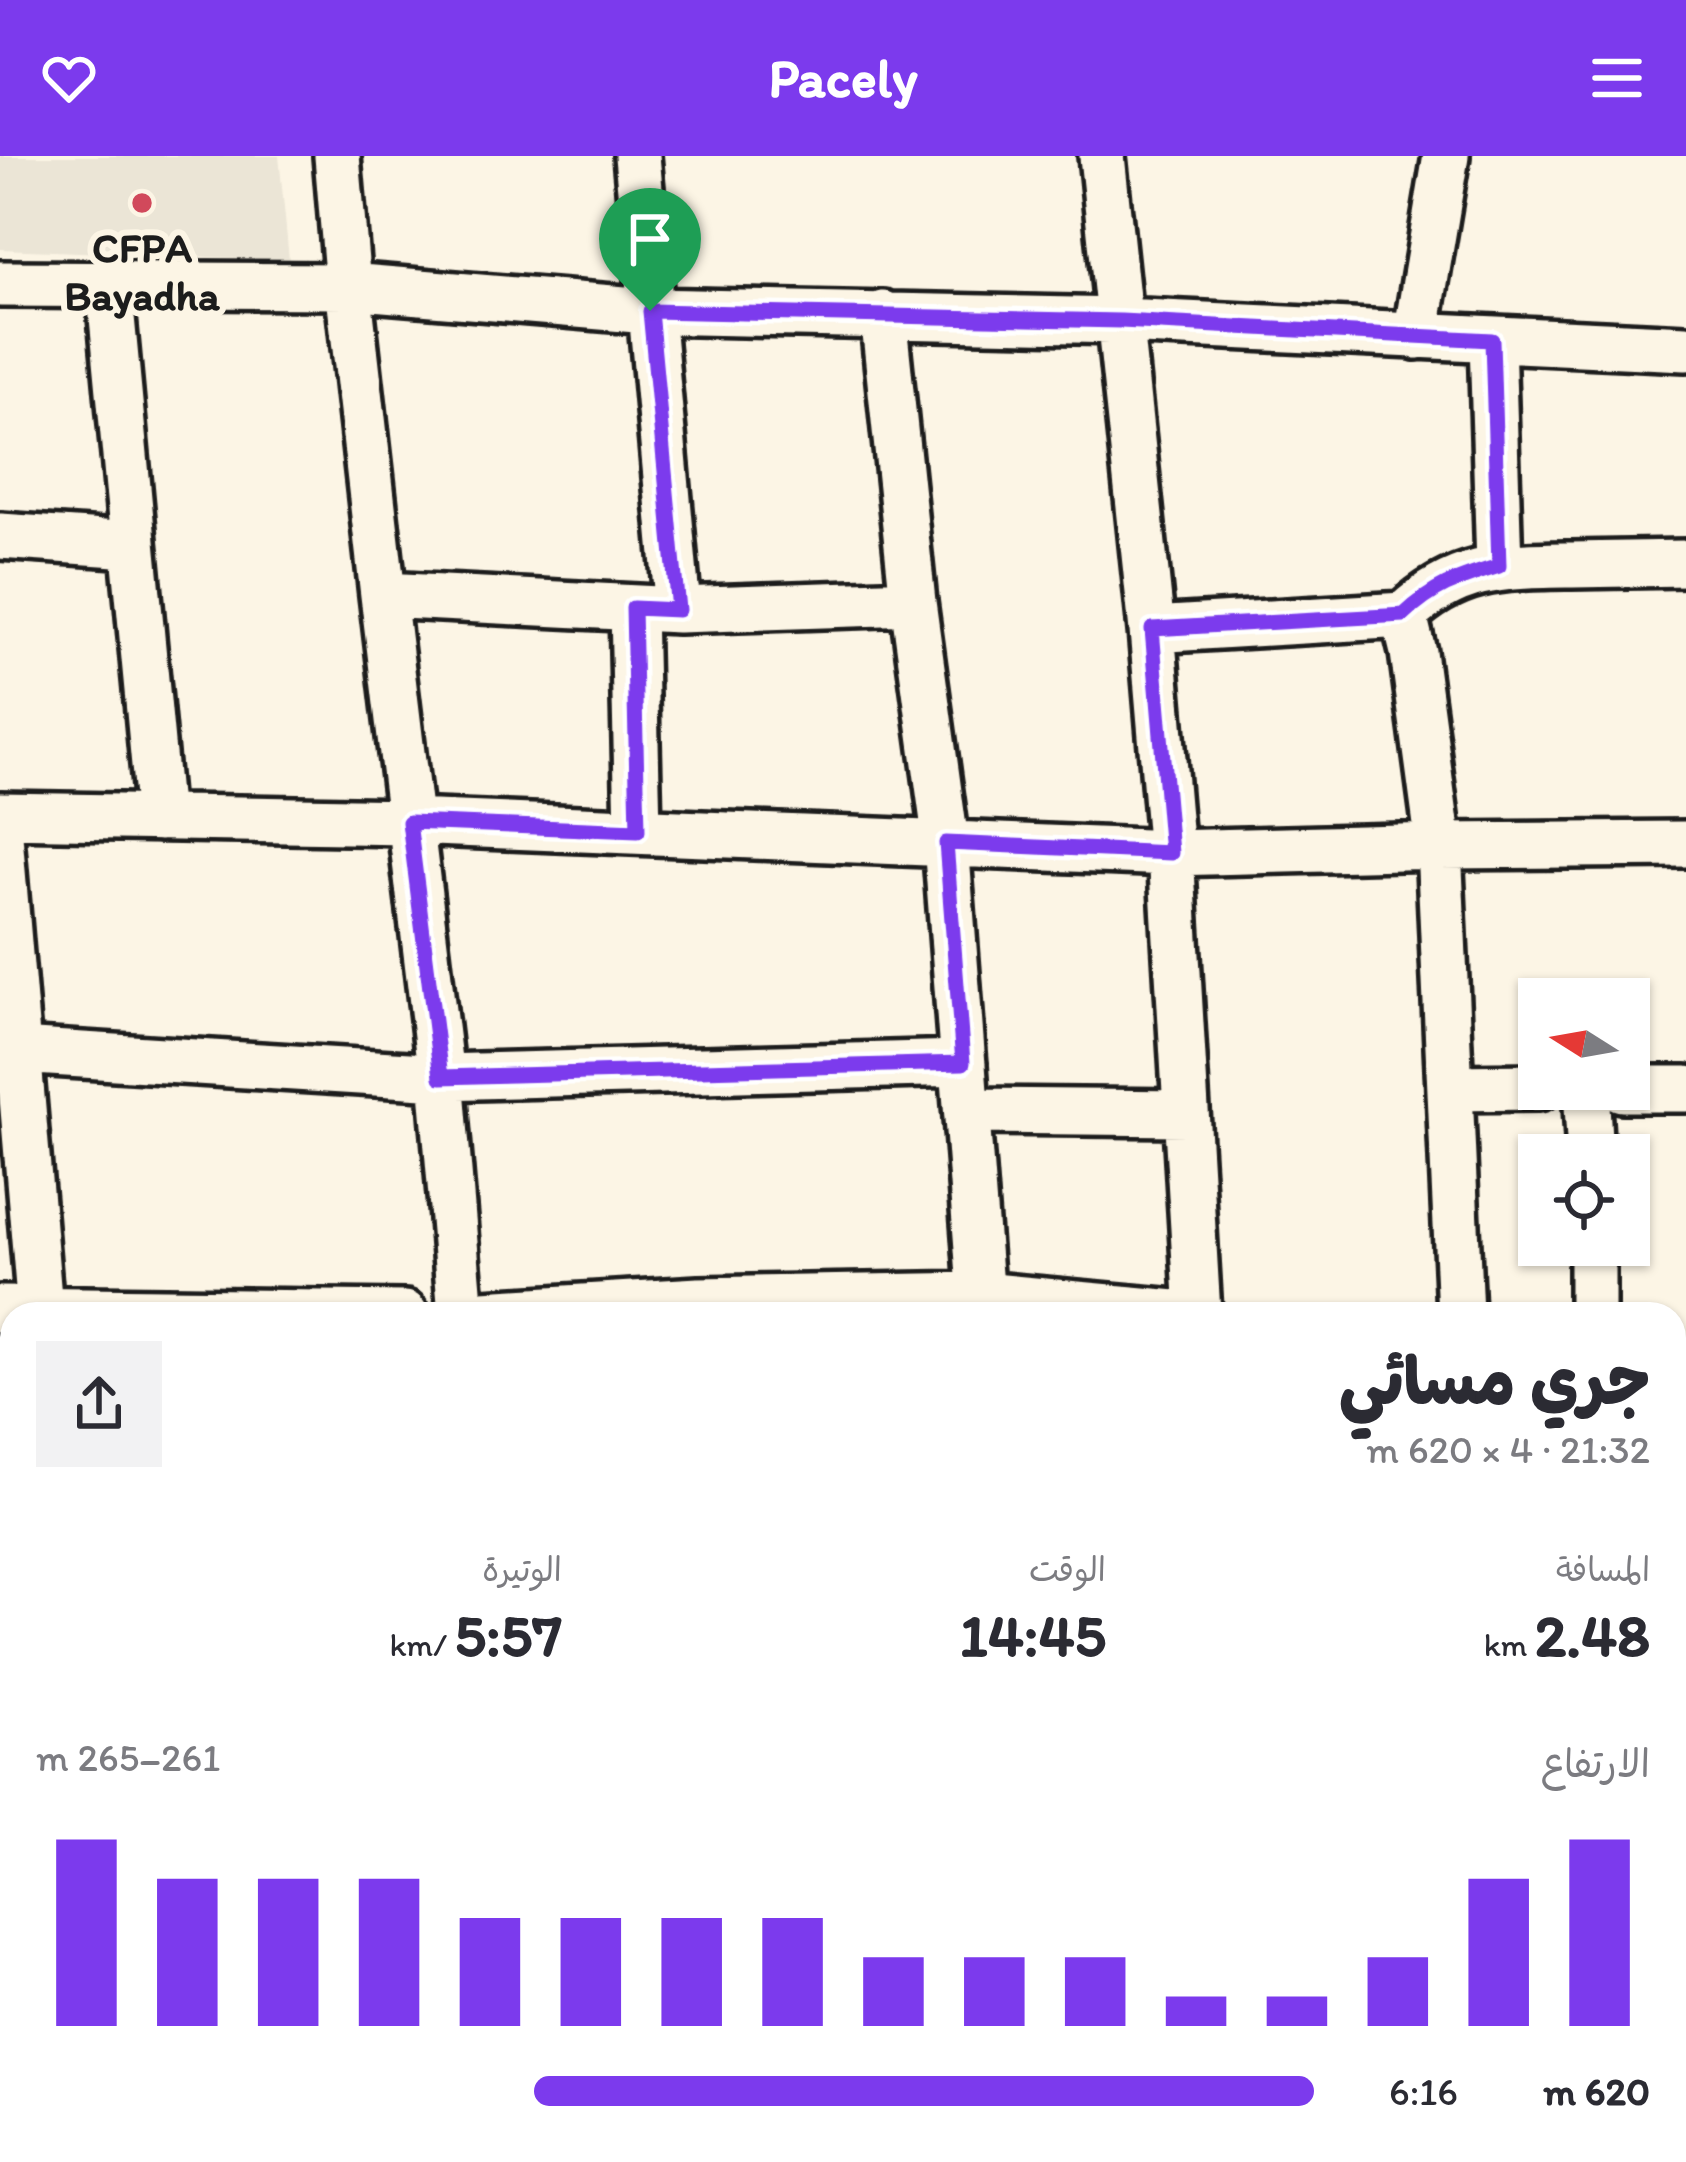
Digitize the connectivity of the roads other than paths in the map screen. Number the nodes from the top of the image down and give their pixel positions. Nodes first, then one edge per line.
1 (337, 156) edge
2 (637, 156) edge
3 (1102, 156) edge
4 (1446, 156) edge
5 (0, 284) edge
6 (109, 286) junction
7 (349, 286) junction
8 (650, 311) junction
9 (883, 314) junction
10 (1121, 321) junction
11 (1417, 336) junction
12 (1492, 340) junction
13 (1686, 348) edge
14 (0, 536) edge
15 (132, 545) junction
16 (1686, 563) edge
17 (1499, 566) junction
18 (383, 595) junction
19 (913, 602) junction
20 (656, 609) junction
21 (1404, 615) junction
22 (1152, 629) junction
23 (0, 814) edge
24 (159, 818) junction
25 (409, 822) junction
26 (638, 831) junction
27 (0, 836) edge
28 (946, 843) junction
29 (1686, 844) edge
30 (1439, 846) junction
31 (1171, 853) junction
32 (18, 1051) junction
33 (963, 1063) junction
34 (441, 1077) junction
35 (1518, 1087) edge
36 (1450, 1088) junction
37 (1650, 1089) edge
38 (1686, 1089) edge
39 (967, 1112) junction
40 (1186, 1113) junction
41 (1592, 1266) edge
42 (20, 1302) edge
43 (463, 1302) edge
44 (982, 1302) edge
45 (1197, 1302) edge
46 (1459, 1302) edge
47 (1592, 1302) edge

1 - 7 street
2 - 8 street
3 - 10 street
4 - 11 street
5 - 6 street
6 - 7 street
6 - 15 street
7 - 8 street
7 - 18 street
8 - 9 street
8 - 20 street
9 - 10 street
9 - 19 street
10 - 11 street
10 - 22 street
11 - 12 street
12 - 13 street
12 - 17 street
14 - 15 street
15 - 24 street
16 - 17 street
17 - 21 street
18 - 20 street
18 - 25 street
19 - 20 street
19 - 28 street
20 - 26 street
21 - 22 street
21 - 30 street
22 - 31 street
23 - 24 street
24 - 25 street
25 - 26 street
25 - 34 street
26 - 28 street
27 - 32 street
28 - 31 street
28 - 33 street
29 - 30 street
30 - 31 street
30 - 36 street
31 - 40 street
32 - 34 street
32 - 42 street
33 - 34 street
33 - 39 street
34 - 43 street
35 - 36 street
36 - 46 street
37 - 38 street
39 - 40 street
39 - 44 street
40 - 45 street
41 - 47 street

